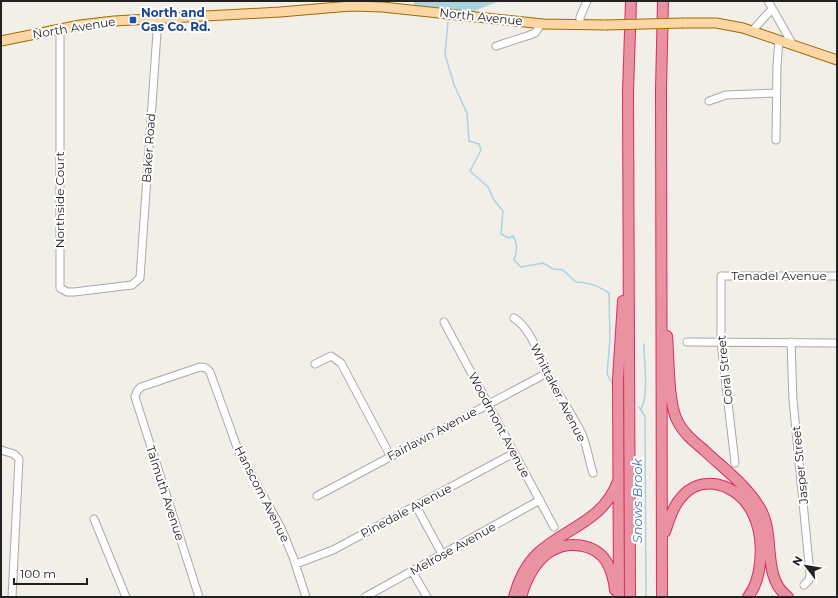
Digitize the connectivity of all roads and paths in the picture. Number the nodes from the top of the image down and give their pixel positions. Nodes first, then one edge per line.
1 (587, 1) edge
2 (631, 1) edge
3 (663, 1) edge
4 (768, 1) edge
5 (772, 10) junction
6 (158, 18) junction
7 (541, 24) junction
8 (580, 25) junction
9 (60, 29) junction
10 (752, 31) junction
11 (779, 40) junction
12 (1, 41) edge
13 (793, 45) junction
14 (496, 46) dead end
15 (837, 60) edge
16 (776, 93) junction
17 (709, 101) dead end
18 (776, 140) dead end
19 (628, 233) junction
20 (661, 263) junction
21 (721, 276) joint
22 (837, 276) edge
23 (140, 278) joint
24 (514, 318) dead end
25 (444, 322) dead end
26 (687, 342) dead end
27 (721, 342) junction
28 (791, 342) junction
29 (837, 343) edge
30 (315, 364) dead end
31 (208, 368) joint
32 (547, 373) junction
33 (488, 404) junction
34 (1, 450) edge
35 (514, 453) junction
36 (391, 457) junction
37 (735, 463) dead end
38 (592, 473) dead end
39 (619, 477) junction
40 (317, 496) dead end
41 (540, 500) junction
42 (416, 506) junction
43 (94, 519) dead end
44 (554, 527) dead end
45 (662, 540) junction
46 (442, 554) junction
47 (296, 564) junction
48 (412, 571) junction
49 (804, 585) dead end
50 (12, 597) edge
51 (126, 597) edge
52 (199, 597) edge
53 (306, 597) edge
54 (365, 597) edge
55 (427, 597) edge
56 (514, 597) edge
57 (521, 597) edge
58 (616, 597) edge
59 (619, 597) edge
60 (630, 597) edge
61 (662, 597) edge
62 (748, 597) edge
63 (788, 597) edge

1 - 8 street
2 - 19 highway
3 - 20 highway
4 - 5 street
5 - 10 street
5 - 13 street
6 - 7 main road, North Avenue
6 - 9 main road, North Avenue
6 - 23 street, Baker Road
7 - 8 main road, North Avenue
7 - 14 street
8 - 10 main road, North Avenue, bridge
9 - 12 main road, North Avenue
9 - 23 street, Northside Court
10 - 11 main road, North Avenue
11 - 13 main road, North Avenue
11 - 16 street
13 - 15 main road, North Avenue
16 - 17 street
16 - 18 street
19 - 39 highway
19 - 60 highway
20 - 45 highway
20 - 63 highway
21 - 22 street, Tenadel Avenue
21 - 27 street, Coral Street
24 - 32 street, Whittaker Avenue
25 - 33 street, Woodmont Avenue
26 - 27 street
27 - 28 street
27 - 37 street, Coral Street
28 - 29 street
28 - 49 street, Jasper Street
30 - 36 street
31 - 47 street, Hanscom Avenue
31 - 52 street, Talmuth Avenue
32 - 33 street, Fairlawn Avenue
32 - 38 street, Whittaker Avenue
33 - 35 street, Woodmont Avenue
33 - 36 street, Fairlawn Avenue
34 - 50 street
35 - 41 street, Woodmont Avenue
35 - 42 street, Pinedale Avenue
36 - 40 street, Fairlawn Avenue
39 - 56 highway
39 - 59 highway
41 - 44 street, Woodmont Avenue
41 - 46 street, Melrose Avenue
42 - 46 street
42 - 47 street, Pinedale Avenue
43 - 51 street
45 - 61 highway
45 - 62 highway
46 - 48 street, Melrose Avenue
47 - 53 street, Hanscom Avenue
48 - 54 street, Melrose Avenue
48 - 55 street
57 - 58 highway

